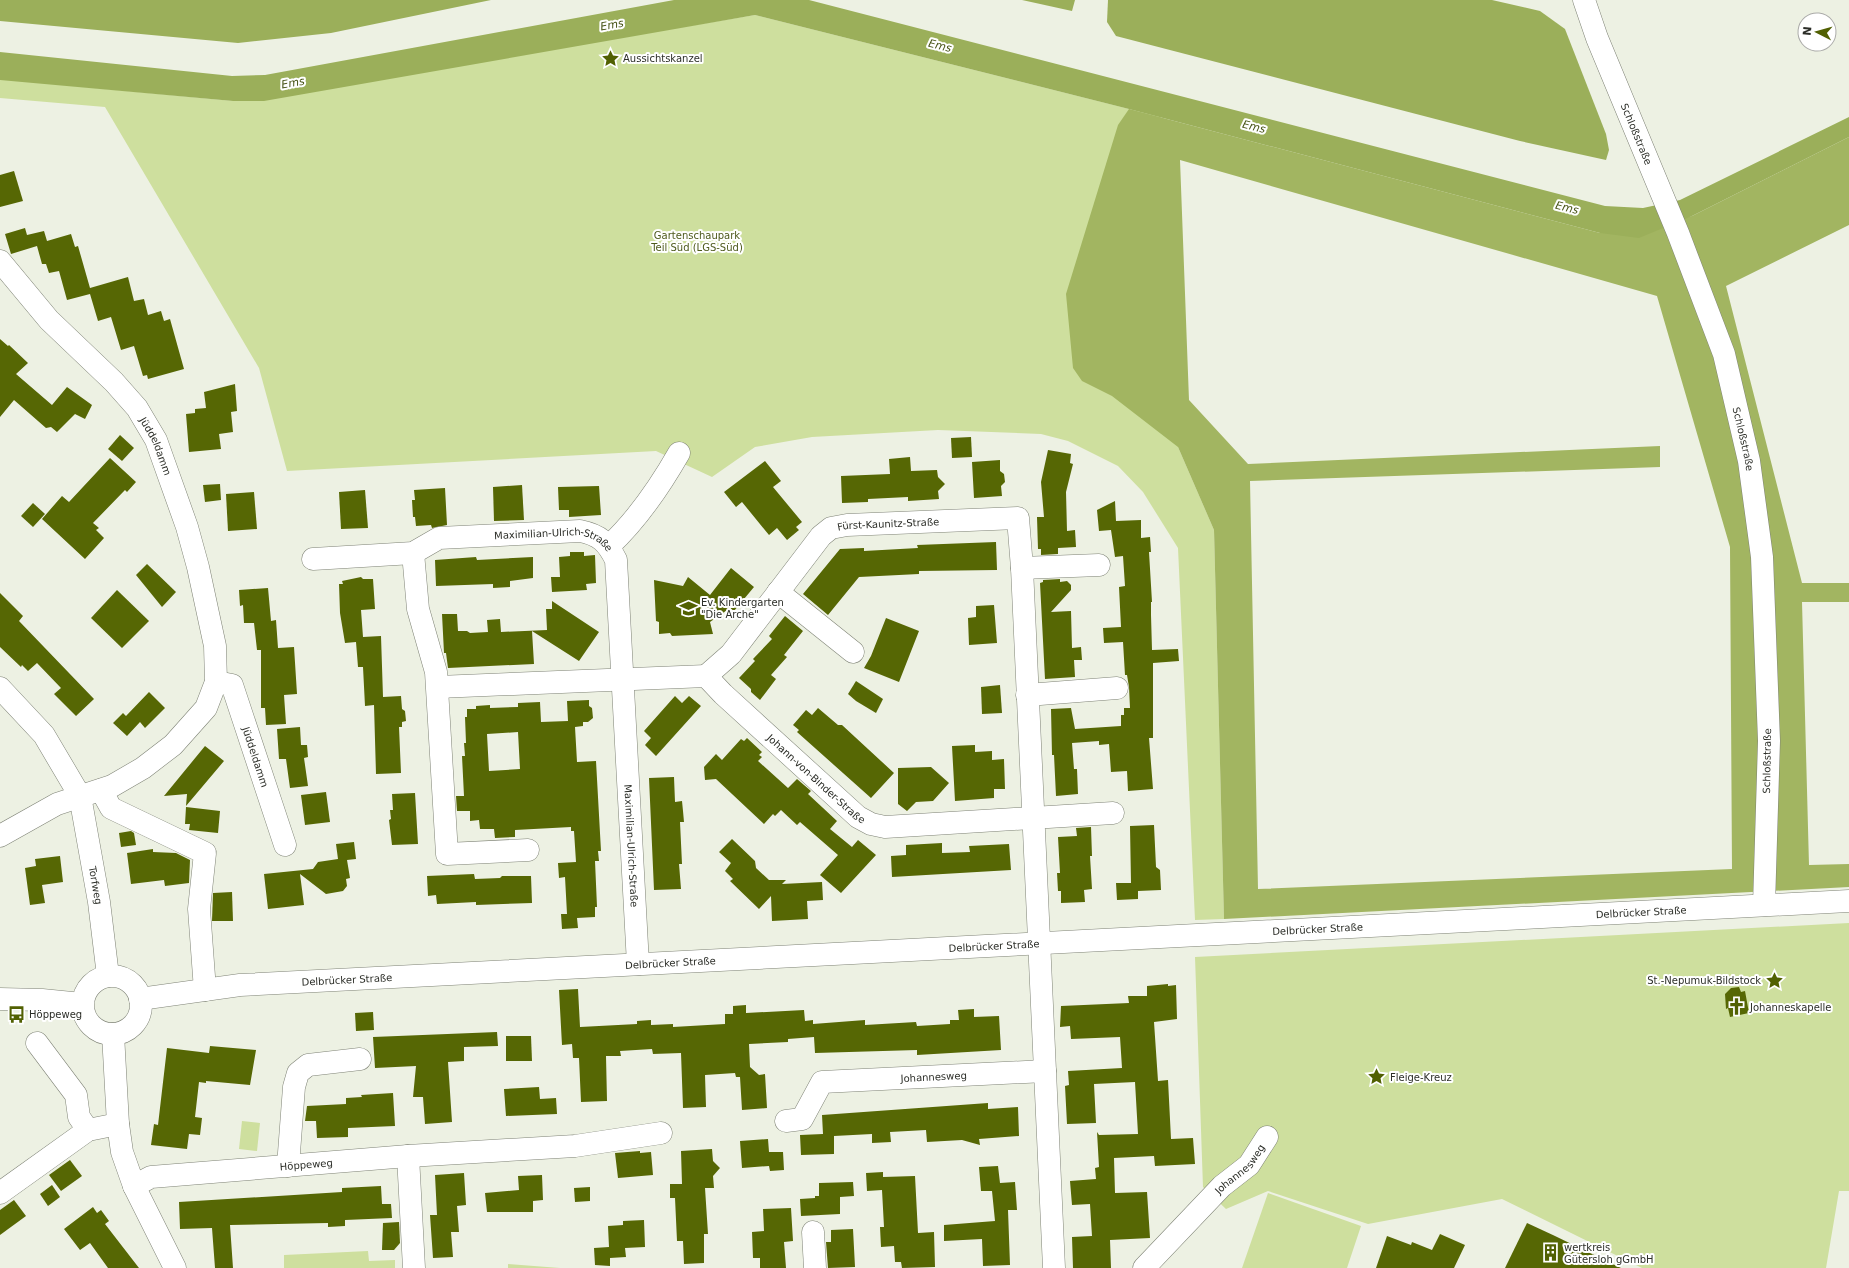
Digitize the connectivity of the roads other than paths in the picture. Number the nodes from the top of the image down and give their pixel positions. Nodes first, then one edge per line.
1 (1584, 0) edge
2 (0, 261) edge
3 (679, 453) dead end
4 (609, 546) junction
5 (413, 553) junction
6 (314, 559) dead end
7 (1099, 565) dead end
8 (1022, 568) junction
9 (778, 592) junction
10 (853, 652) dead end
11 (706, 676) junction
12 (623, 680) junction
13 (216, 682) junction
14 (438, 687) junction
15 (0, 688) edge
16 (1117, 688) dead end
17 (1027, 695) junction
18 (101, 790) junction
19 (80, 796) junction
20 (1113, 813) dead end
21 (1033, 819) junction
22 (0, 836) edge
23 (285, 845) dead end
24 (528, 850) dead end
25 (1849, 901) edge
26 (1764, 905) junction
27 (1040, 942) junction
28 (638, 964) junction
29 (108, 976) junction
30 (205, 990) junction
31 (0, 999) edge
32 (140, 999) junction
33 (82, 1004) junction
34 (114, 1034) junction
35 (37, 1043) dead end
36 (360, 1059) dead end
37 (1045, 1071) junction
38 (786, 1121) dead end
39 (118, 1124) junction
40 (88, 1130) junction
41 (661, 1133) dead end
42 (1267, 1137) dead end
43 (408, 1156) junction
44 (288, 1166) junction
45 (134, 1186) junction
46 (0, 1193) edge
47 (813, 1232) dead end
48 (175, 1268) edge
49 (414, 1268) edge
50 (815, 1268) edge
51 (1054, 1268) edge
52 (1144, 1268) edge

1 - 26 street, Schloßstraße
2 - 13 street, Jüddeldamm
3 - 4 street
4 - 5 street, Maximilian-Ulrich-Straße
4 - 12 street, Maximilian-Ulrich-Straße
5 - 6 street, Maximilian-Ulrich-Straße
5 - 14 street
7 - 8 street
8 - 9 street, Fürst-Kaunitz-Straße
8 - 17 street, Fürst-Kaunitz-Straße
9 - 10 street
9 - 11 street, Fürst-Kaunitz-Straße
11 - 12 street
11 - 21 street, Johann-von-Binder-Straße
12 - 14 street
12 - 28 street, Maximilian-Ulrich-Straße
13 - 18 street, Jüddeldamm
13 - 23 street, Jüddeldamm
14 - 24 street
15 - 19 street, Torfweg
16 - 17 street
17 - 21 street, Fürst-Kaunitz-Straße
18 - 19 street, Jüddeldamm
18 - 30 street
19 - 22 street
19 - 29 street, Torfweg
20 - 21 street
21 - 27 street, Fürst-Kaunitz-Straße
25 - 26 street, Delbrücker Straße
26 - 27 street, Delbrücker Straße
27 - 28 street, Delbrücker Straße
27 - 37 street
28 - 30 street, Delbrücker Straße
29 - 32 street
29 - 33 street
30 - 32 street, Delbrücker Straße
31 - 33 street
32 - 34 street
33 - 34 street
34 - 39 street
35 - 40 street
36 - 44 street
37 - 38 street, Johannesweg
37 - 51 street
39 - 40 street
39 - 45 street
40 - 46 street
41 - 43 street, Höppeweg
42 - 52 street, Johannesweg
43 - 44 street, Höppeweg
43 - 49 street
44 - 45 street, Höppeweg
45 - 48 street
47 - 50 street

